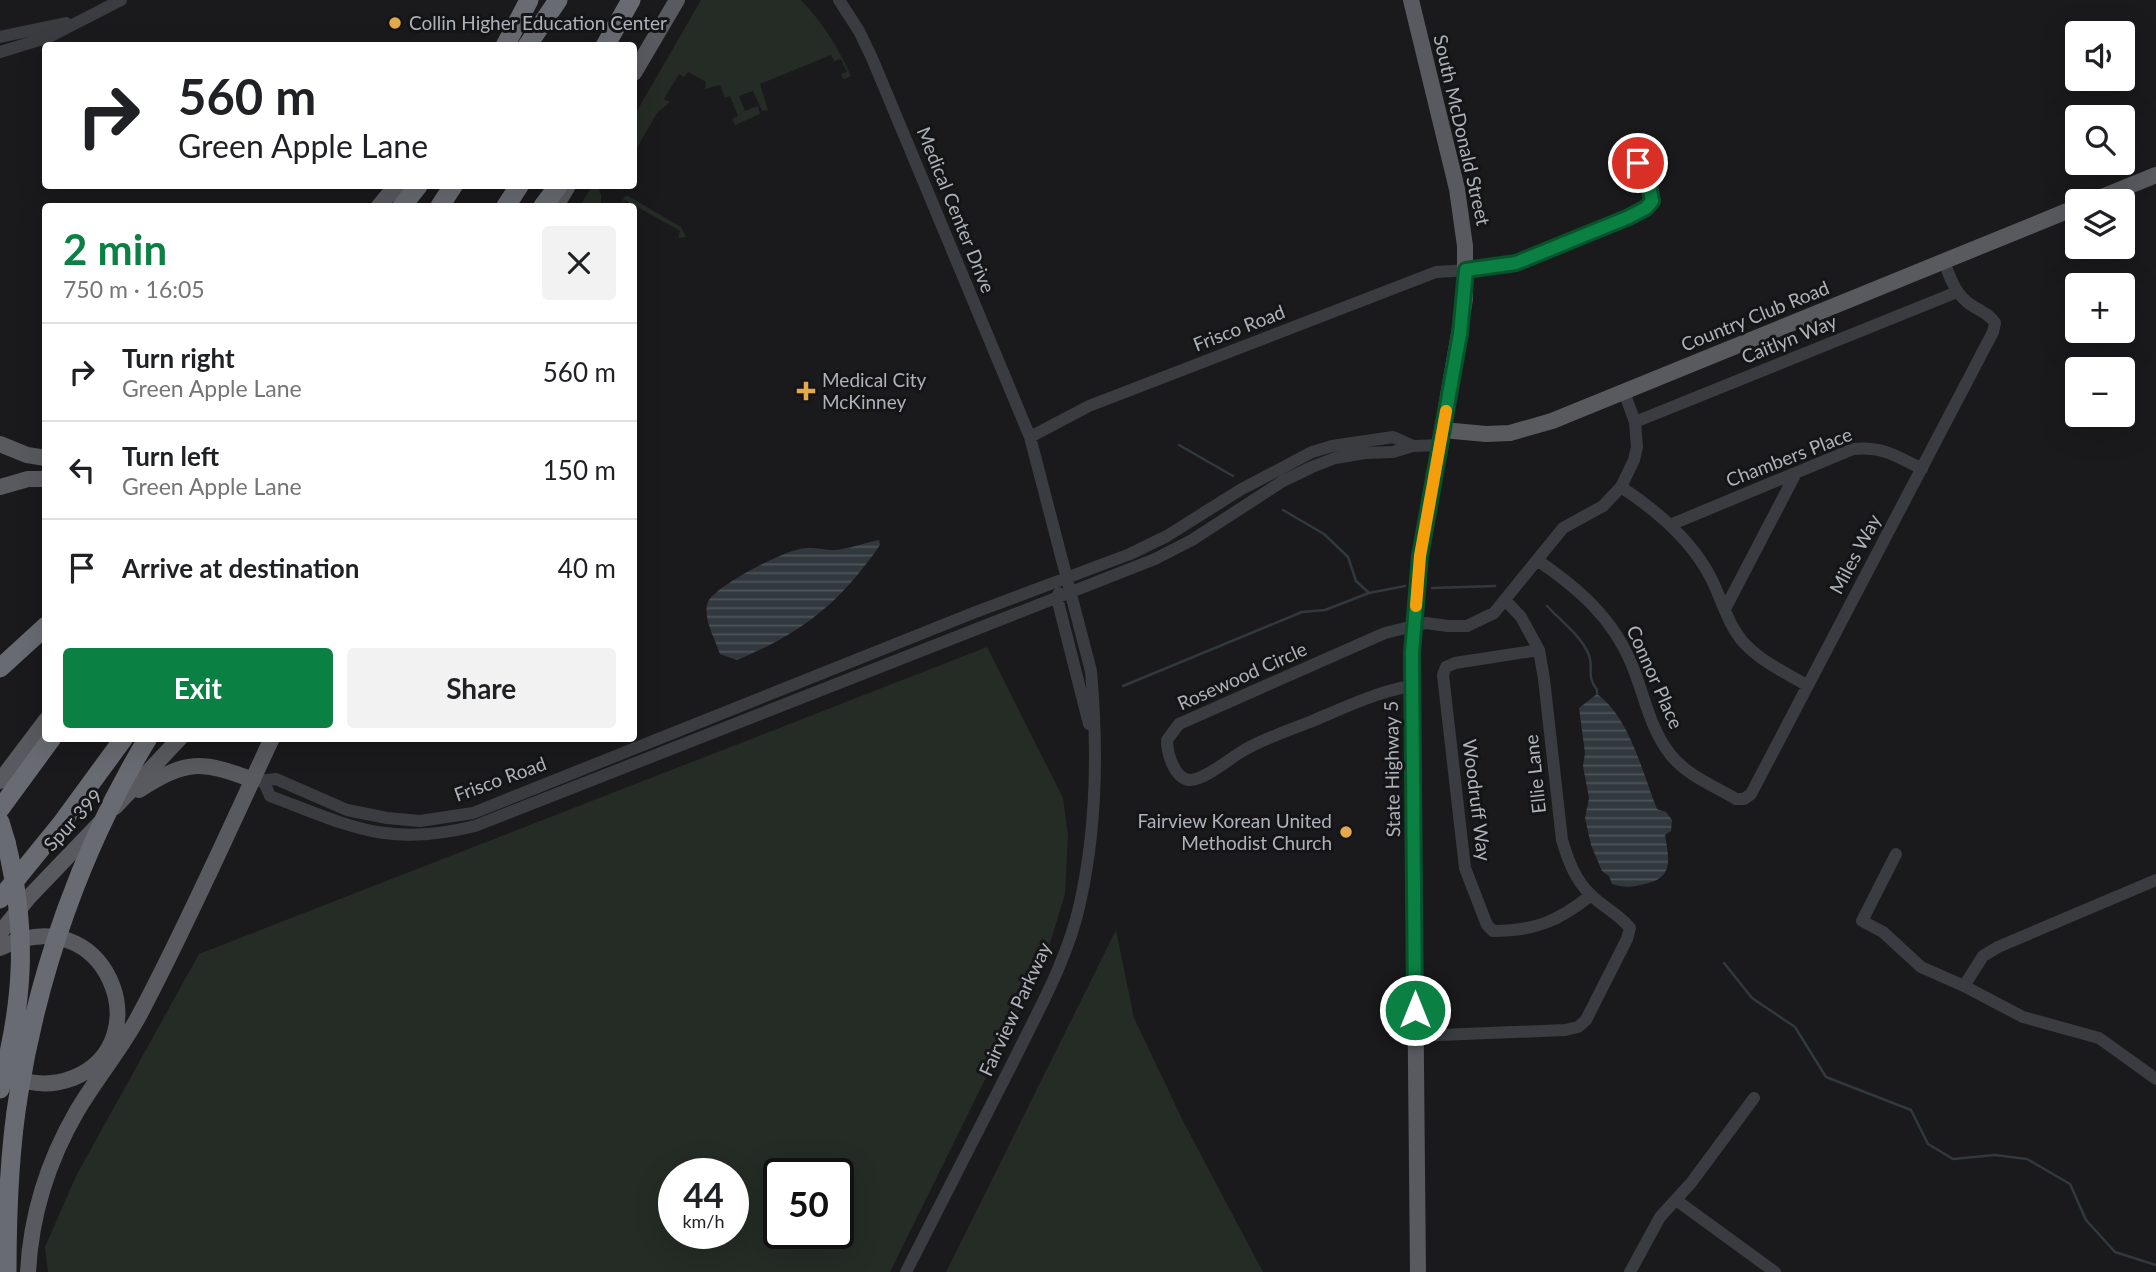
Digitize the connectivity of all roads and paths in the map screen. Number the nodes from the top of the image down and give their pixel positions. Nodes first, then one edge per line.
1 (121, 0) edge
2 (527, 0) edge
3 (558, 0) edge
4 (567, 0) edge
5 (631, 0) edge
6 (677, 0) edge
7 (839, 0) edge
8 (1410, 0) edge
9 (80, 20) junction
10 (0, 37) edge
11 (497, 42) edge
12 (507, 42) edge
13 (530, 42) edge
14 (543, 42) edge
15 (607, 42) edge
16 (0, 52) edge
17 (637, 68) edge
18 (1638, 163) dead end
19 (2156, 175) edge
20 (393, 189) edge
21 (416, 189) edge
22 (2122, 189) edge
23 (382, 203) edge
24 (404, 203) edge
25 (2065, 212) edge
26 (1944, 261) junction
27 (1466, 270) junction
28 (1957, 292) junction
29 (1624, 392) junction
30 (1635, 422) junction
31 (1030, 437) junction
32 (1441, 438) junction
33 (0, 444) edge
34 (42, 457) edge
35 (1922, 468) junction
36 (1796, 473) junction
37 (42, 479) edge
38 (1621, 486) junction
39 (0, 487) edge
40 (1236, 501) junction
41 (1670, 525) junction
42 (1537, 560) junction
43 (1068, 577) junction
44 (1072, 592) junction
45 (1057, 598) junction
46 (1506, 601) junction
47 (1726, 609) junction
48 (1414, 624) junction
49 (42, 630) edge
50 (907, 640) junction
51 (1539, 650) junction
52 (913, 654) junction
53 (0, 668) edge
54 (1411, 686) junction
55 (1808, 686) junction
56 (705, 721) junction
57 (42, 725) edge
58 (710, 735) junction
59 (49, 742) edge
60 (121, 742) edge
61 (143, 742) edge
62 (145, 742) edge
63 (176, 742) edge
64 (271, 742) edge
65 (1094, 745) junction
66 (0, 781) edge
67 (258, 781) junction
68 (1744, 799) joint
69 (119, 803) junction
70 (0, 809) edge
71 (474, 819) junction
72 (0, 821) edge
73 (61, 824) junction
74 (1896, 854) dead end
75 (2156, 880) edge
76 (1591, 895) junction
77 (0, 899) edge
78 (0, 933) edge
79 (0, 948) edge
80 (1964, 985) junction
81 (1415, 1036) junction
82 (0, 1069) edge
83 (2156, 1079) edge
84 (0, 1089) edge
85 (1754, 1098) dead end
86 (1676, 1200) junction
87 (0, 1207) edge
88 (7, 1272) edge
89 (15, 1272) edge
90 (28, 1272) edge
91 (906, 1272) edge
92 (1418, 1272) edge
93 (1630, 1272) edge
94 (1775, 1272) edge

1 - 9 street
2 - 11 main road
2 - 12 highway
3 - 13 highway
4 - 14 highway
5 - 15 highway
6 - 17 main road
7 - 31 street, Medical Center Drive
8 - 27 main road, South McDonald Street
9 - 10 street
9 - 16 street
18 - 27 street, Frisco Road
19 - 22 main road
20 - 23 main road
21 - 24 highway
25 - 26 main road, Country Club Road
26 - 28 street
26 - 29 main road, Country Club Road
27 - 31 street, Frisco Road
27 - 32 main road, State Highway 5
28 - 30 street, Caitlyn Way
28 - 35 street, Miles Way
29 - 30 street
29 - 32 main road, Country Club Road
30 - 38 street
31 - 43 street, Fairview Parkway
32 - 40 street
32 - 48 main road, State Highway 5
33 - 34 main road
35 - 36 street, Chambers Place
35 - 55 street, Miles Way
36 - 41 street, Chambers Place
36 - 47 street
37 - 39 main road
38 - 41 street
38 - 42 street
40 - 43 street, Frisco Road
40 - 44 street
41 - 47 street
42 - 46 street
42 - 68 street, Connor Place
43 - 44 street, Fairview Parkway
43 - 45 street
43 - 50 street, Frisco Road
44 - 45 street
44 - 65 street, Fairview Parkway
45 - 52 street
45 - 65 street, Fairview Parkway
46 - 48 street
46 - 51 street, Ellie Lane
47 - 55 street
48 - 54 main road, State Highway 5
48 - 54 street, Rosewood Circle
49 - 53 highway
50 - 52 street
50 - 56 street, Frisco Road
51 - 76 street, Ellie Lane
51 - 76 street, Woodruff Way
52 - 58 street
54 - 81 main road, State Highway 5
55 - 68 street, Miles Way
56 - 58 street
56 - 71 street, Frisco Road
57 - 66 main road
58 - 71 street
59 - 70 highway
60 - 73 highway
61 - 73 highway
62 - 88 highway, bridge
63 - 69 main road, Spur 399
64 - 67 main road
65 - 91 street, Fairview Parkway
67 - 69 main road
67 - 71 street, Frisco Road
67 - 90 main road
69 - 78 main road, Spur 399
72 - 84 highway, bridge
73 - 77 highway
74 - 80 street
75 - 80 street
76 - 81 street, Ellie Lane
79 - 82 main road
80 - 83 street
81 - 92 main road, State Highway 5
85 - 86 street
86 - 93 street
86 - 94 street
87 - 89 main road

